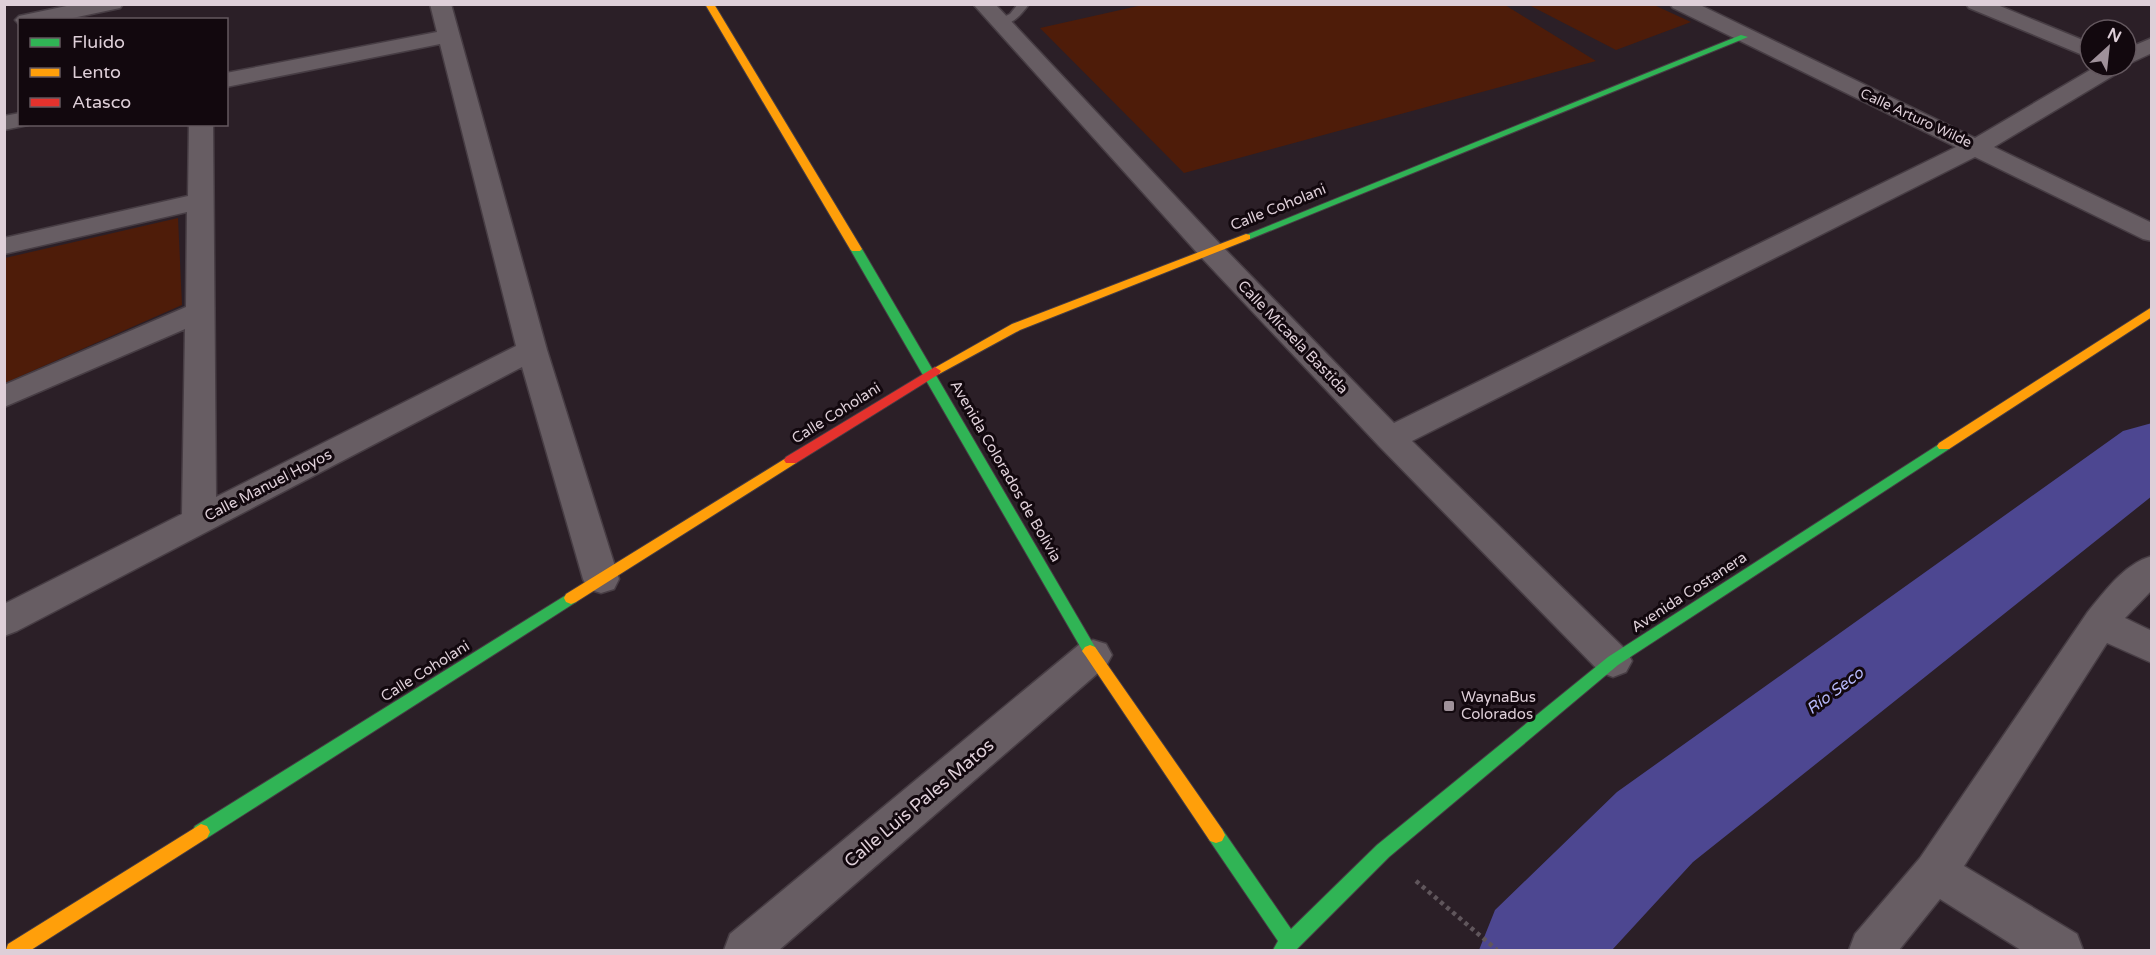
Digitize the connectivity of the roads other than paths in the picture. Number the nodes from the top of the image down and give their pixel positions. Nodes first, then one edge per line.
1 (113, 4) edge
2 (440, 4) edge
3 (709, 4) edge
4 (1024, 4) edge
5 (1680, 4) edge
6 (1976, 4) edge
7 (992, 13) edge
8 (37, 18) edge
9 (447, 36) junction
10 (1744, 37) junction
11 (2078, 46) edge
12 (2093, 78) edge
13 (228, 80) edge
14 (201, 126) edge
15 (1976, 147) junction
16 (201, 201) junction
17 (2151, 233) edge
18 (4, 246) edge
19 (1211, 251) junction
20 (2151, 311) edge
21 (200, 312) junction
22 (532, 350) junction
23 (930, 374) junction
24 (4, 397) edge
25 (1390, 438) junction
26 (199, 521) junction
27 (601, 579) junction
28 (2143, 587) edge
29 (4, 621) edge
30 (2100, 623) junction
31 (2151, 648) edge
32 (1093, 655) junction
33 (1613, 661) junction
34 (1935, 872) junction
35 (1286, 947) edge
36 (15, 951) edge
37 (746, 951) edge
38 (1871, 951) edge
39 (2061, 951) edge

1 - 8 street
2 - 9 street
3 - 23 street, Avenida Colorados de Bolivia
4 - 7 lane
5 - 10 street, Calle Arturo Wilde
6 - 11 street
7 - 19 street, Calle Micaela Bastida
9 - 13 street
9 - 22 street
10 - 15 street, Calle Arturo Wilde
10 - 19 street, Calle Coholani
12 - 15 street
14 - 16 street
15 - 17 street, Calle Arturo Wilde
15 - 25 street
16 - 18 street
16 - 21 street
19 - 23 street, Calle Coholani
19 - 25 street, Calle Micaela Bastida
20 - 33 street, Avenida Costanera
21 - 24 street
21 - 26 street
22 - 26 street, Calle Manuel Hoyos
22 - 27 street
23 - 27 street, Calle Coholani
23 - 32 street, Avenida Colorados de Bolivia
25 - 33 street, Calle Micaela Bastida
26 - 29 street, Calle Manuel Hoyos
27 - 36 street, Calle Coholani
28 - 30 street
30 - 31 street
30 - 34 street
32 - 35 street, Avenida Colorados de Bolivia
32 - 37 street, Calle Luis Pales Matos
33 - 35 street, Avenida Costanera
34 - 38 street
34 - 39 street

